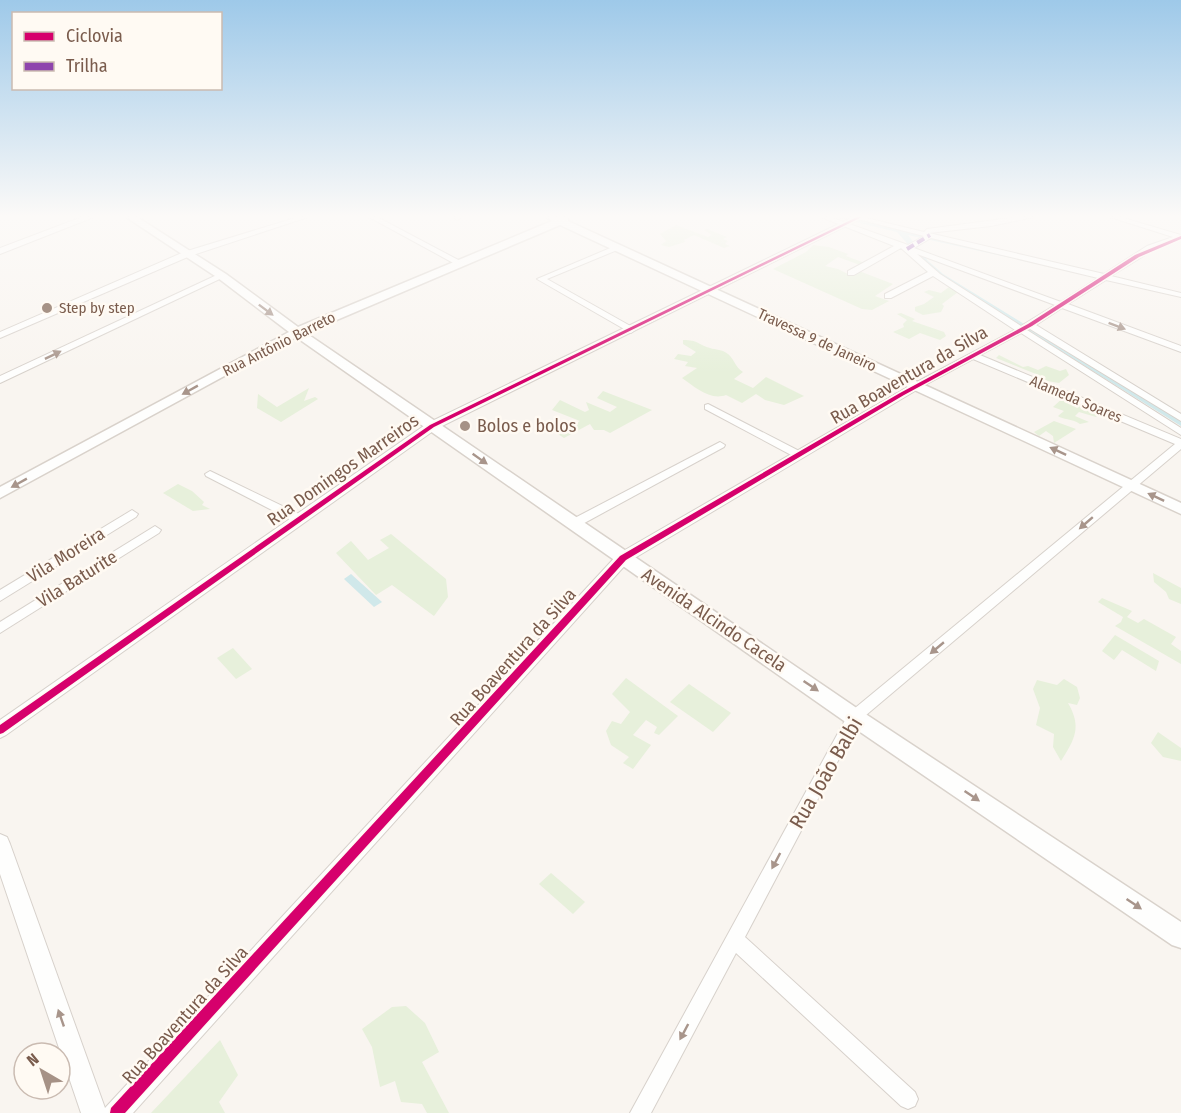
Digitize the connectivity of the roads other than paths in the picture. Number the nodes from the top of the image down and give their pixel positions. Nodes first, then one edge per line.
1 (153, 269) edge
2 (211, 269) edge
3 (446, 269) edge
4 (566, 269) edge
5 (663, 269) edge
6 (752, 269) edge
7 (860, 269) edge
8 (929, 269) edge
9 (963, 269) edge
10 (1068, 269) edge
11 (1117, 269) edge
12 (851, 273) dead end
13 (933, 273) junction
14 (222, 276) junction
15 (1104, 277) junction
16 (709, 290) junction
17 (888, 296) dead end
18 (1181, 296) edge
19 (1063, 305) junction
20 (1030, 325) junction
21 (1020, 329) junction
22 (631, 330) junction
23 (297, 332) junction
24 (0, 335) edge
25 (1181, 349) edge
26 (972, 355) junction
27 (0, 380) edge
28 (916, 386) junction
29 (708, 407) dead end
30 (1181, 418) edge
31 (432, 426) junction
32 (1181, 432) edge
33 (1181, 444) edge
34 (720, 445) dead end
35 (799, 455) junction
36 (210, 474) dead end
37 (1130, 485) junction
38 (0, 493) edge
39 (1181, 509) edge
40 (132, 514) dead end
41 (299, 519) junction
42 (573, 524) junction
43 (155, 530) dead end
44 (623, 558) junction
45 (0, 596) edge
46 (0, 628) edge
47 (854, 717) junction
48 (0, 730) edge
49 (0, 844) edge
50 (1181, 936) edge
51 (734, 939) junction
52 (908, 1100) dead end
53 (94, 1113) edge
54 (117, 1113) edge
55 (640, 1113) edge

1 - 24 street
2 - 14 main road, Avenida Alcindo Cacela
3 - 23 main road, Rua Antônio Barreto
4 - 22 street
5 - 16 main road, Travessa 9 de Janeiro
6 - 16 street, Rua Domingos Marreiros
7 - 12 street
8 - 13 street
9 - 19 street
10 - 15 street
11 - 15 street
13 - 17 street
13 - 21 street
14 -> 23 main road, Avenida Alcindo Cacela
27 -> 14 street
15 - 18 street
15 - 19 street
16 - 22 street, Rua Domingos Marreiros
16 - 28 main road, Travessa 9 de Janeiro
19 - 20 street
19 -> 25 street
20 - 21 street, Rua Boaventura da Silva
20 - 30 street
21 - 26 street, Rua Boaventura da Silva
21 - 32 street
22 - 31 street, Rua Domingos Marreiros
23 - 31 main road, Avenida Alcindo Cacela
23 -> 38 main road, Rua Antônio Barreto
26 - 28 street, Rua Boaventura da Silva
26 - 33 street, Alameda Soares
28 - 35 street, Rua Boaventura da Silva
37 -> 28 main road, Travessa 9 de Janeiro
29 - 35 street
31 - 41 street, Rua Domingos Marreiros
31 -> 42 main road, Avenida Alcindo Cacela
33 - 37 street, Rua João Balbi
34 - 42 street
35 - 44 street, Rua Boaventura da Silva
36 - 41 street
39 -> 37 main road, Travessa 9 de Janeiro
37 -> 47 street, Rua João Balbi
40 - 45 street, Vila Moreira
41 - 48 street, Rua Domingos Marreiros
42 - 44 main road, Avenida Alcindo Cacela
43 - 46 street, Vila Baturite
44 -> 47 main road, Avenida Alcindo Cacela
44 - 54 street, Rua Boaventura da Silva
47 -> 50 main road, Avenida Alcindo Cacela
47 -> 51 street, Rua João Balbi
53 -> 49 street
51 - 52 street
51 -> 55 street, Rua João Balbi

